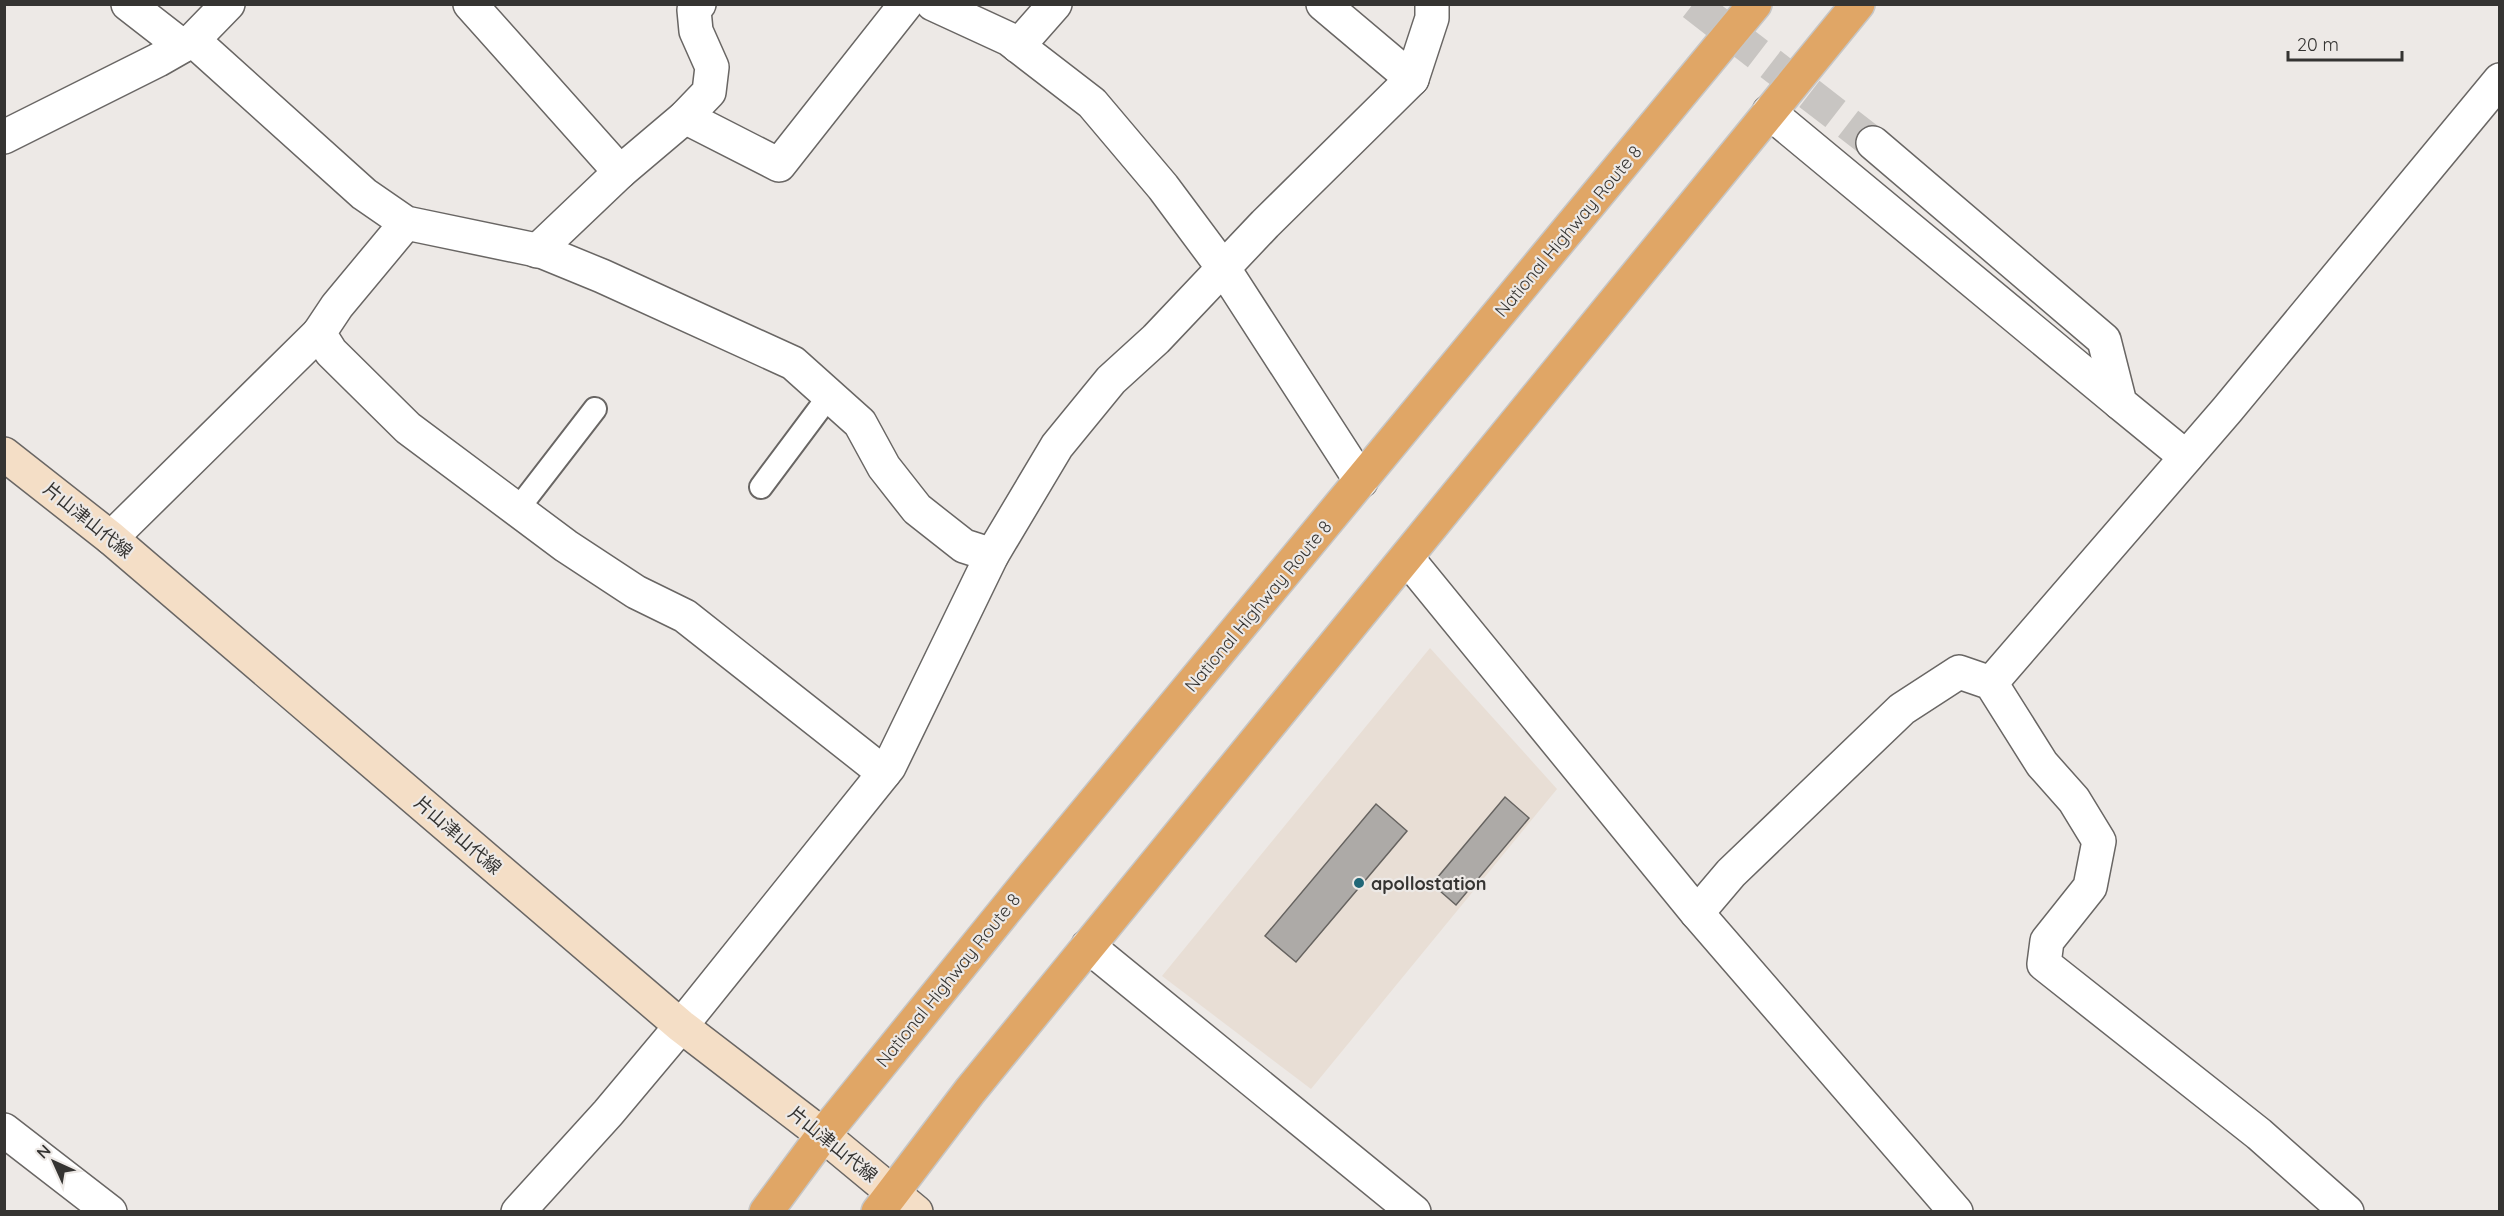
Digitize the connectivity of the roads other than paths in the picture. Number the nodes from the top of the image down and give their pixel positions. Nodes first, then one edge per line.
1 (128, 4) edge
2 (228, 4) edge
3 (470, 4) edge
4 (699, 4) edge
5 (906, 4) edge
6 (933, 4) edge
7 (1055, 4) edge
8 (1323, 4) edge
9 (1432, 4) edge
10 (1755, 4) edge
11 (1858, 4) edge
12 (188, 43) junction
13 (1018, 46) junction
14 (1412, 79) junction
15 (2499, 80) edge
16 (1769, 112) junction
17 (685, 117) junction
18 (4, 137) edge
19 (1873, 143) tunnel mouth
20 (620, 172) junction
21 (406, 223) junction
22 (537, 251) junction
23 (1224, 269) junction
24 (320, 333) junction
25 (829, 396) junction
26 (2120, 403) junction
27 (595, 409) dead end
28 (4, 454) edge
29 (2186, 457) junction
30 (1361, 481) junction
31 (761, 487) dead end
32 (517, 510) junction
33 (111, 538) junction
34 (992, 555) junction
35 (1407, 558) junction
36 (1991, 683) junction
37 (884, 773) junction
38 (1696, 913) junction
39 (1088, 946) junction
40 (681, 1026) junction
41 (4, 1130) edge
42 (823, 1135) junction
43 (896, 1205) edge
44 (110, 1212) edge
45 (518, 1212) edge
46 (766, 1212) edge
47 (1414, 1212) edge
48 (1956, 1212) edge
49 (2347, 1212) edge

1 - 12 street
2 - 12 street
3 - 20 street
4 - 17 street
5 - 17 street
6 - 13 street
7 - 13 street
8 - 14 street
9 - 14 street
10 - 30 highway, National Highway Route 8
11 - 16 highway
12 - 18 street
12 - 21 street
13 - 23 street
14 - 23 street
15 - 29 street
16 - 26 street
16 - 35 highway
17 - 20 street
19 - 26 street
20 - 22 street
21 - 22 street
21 - 24 street
22 - 25 street
23 - 30 street
23 - 34 street
24 - 32 street
24 - 33 street
25 - 31 lane
25 - 34 street
26 - 29 street
27 - 32 lane
28 - 33 main road, 片山津山代線
29 - 36 street
30 - 42 highway, National Highway Route 8
32 - 37 street
33 - 40 main road, 片山津山代線
34 - 37 street
35 - 38 street
35 - 39 highway
36 - 38 street
36 - 49 street
37 - 40 street
38 - 48 street
39 - 43 highway
39 - 47 street
40 - 42 main road, 片山津山代線
40 - 45 street
41 - 44 street
42 - 43 main road, 片山津山代線
42 - 46 highway, National Highway Route 8

